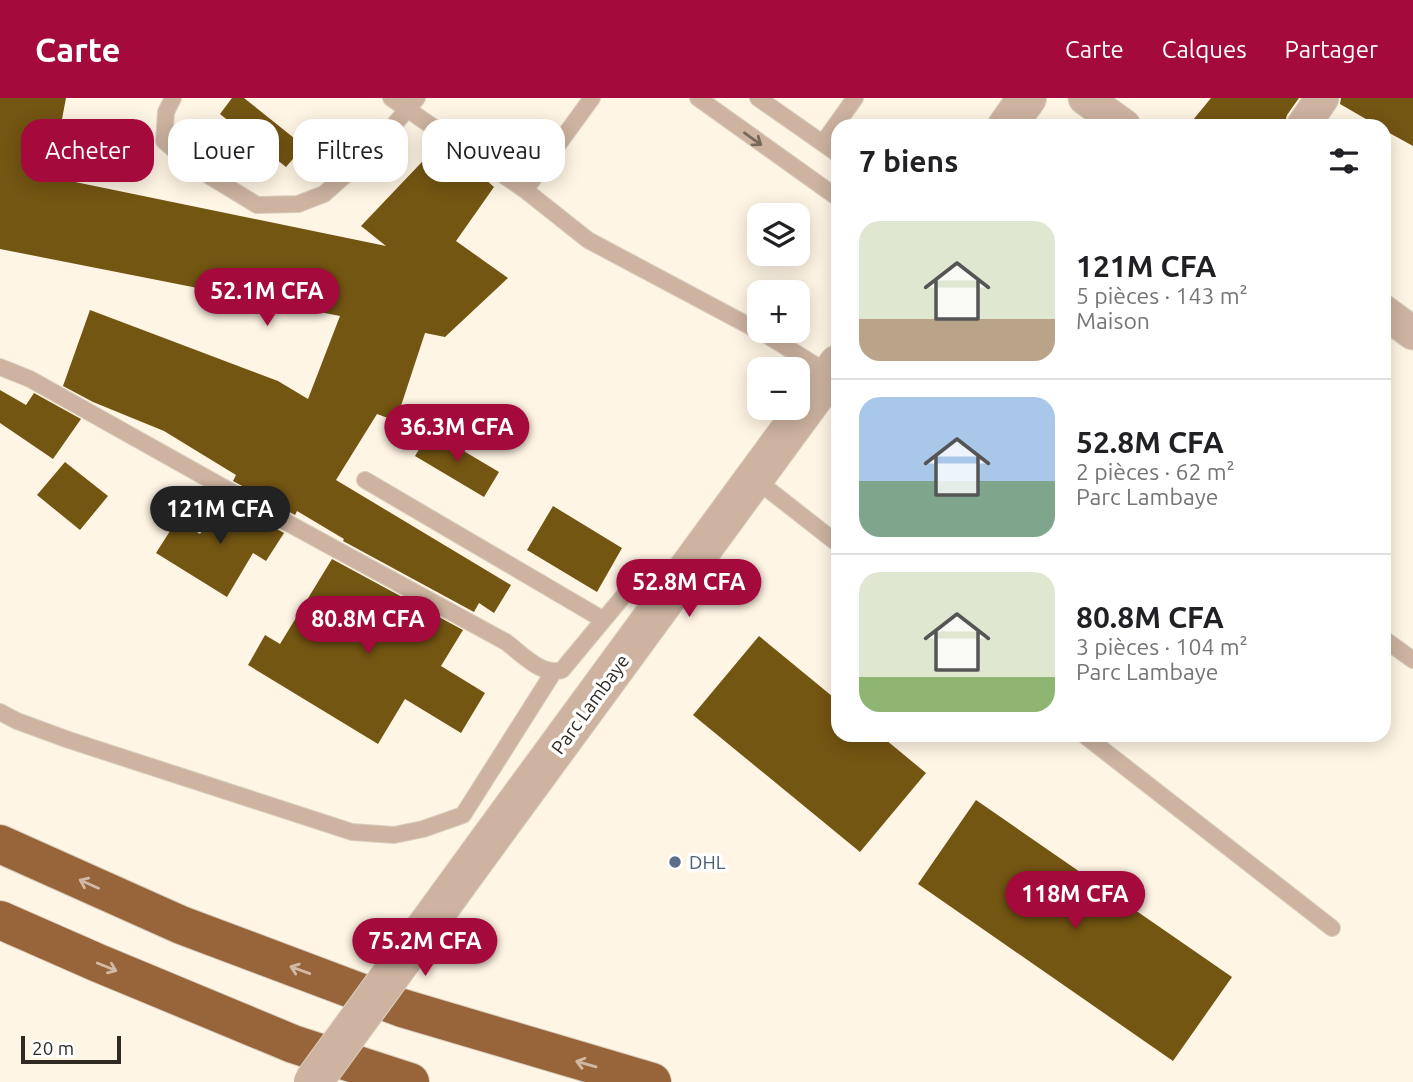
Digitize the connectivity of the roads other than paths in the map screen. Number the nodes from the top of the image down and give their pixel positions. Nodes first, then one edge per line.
1 (173, 98) edge
2 (391, 98) edge
3 (592, 98) edge
4 (698, 98) edge
5 (758, 98) edge
6 (855, 98) edge
7 (1027, 98) edge
8 (1085, 98) edge
9 (1322, 98) edge
10 (412, 104) edge
11 (840, 119) edge
12 (1012, 119) edge
13 (1114, 119) edge
14 (1308, 119) edge
15 (831, 131) edge
16 (822, 143) junction
17 (831, 149) edge
18 (524, 190) junction
19 (831, 193) edge
20 (1391, 317) edge
21 (1413, 333) edge
22 (0, 367) edge
23 (831, 368) edge
24 (831, 375) edge
25 (755, 479) junction
26 (365, 480) dead end
27 (831, 539) edge
28 (685, 574) junction
29 (602, 619) junction
30 (1391, 644) edge
31 (1413, 660) edge
32 (553, 673) junction
33 (0, 712) edge
34 (1093, 742) edge
35 (0, 844) edge
36 (0, 920) edge
37 (1332, 928) dead end
38 (313, 1082) edge
39 (410, 1082) edge
40 (652, 1082) edge

1 - 10 lane
2 - 10 lane
3 - 18 lane
4 -> 19 lane
5 - 16 lane
6 - 11 lane
7 - 12 street
8 - 13 street
9 - 14 street
10 - 18 lane
15 - 16 lane
16 - 17 lane
18 - 23 lane
20 - 21 street
22 - 32 lane
24 - 25 street, Parc Lambaye
25 - 27 lane
25 - 28 street, Parc Lambaye
26 - 29 lane
28 - 29 lane
28 - 38 street, Parc Lambaye, bridge
29 - 32 lane
30 - 31 lane
32 - 33 lane
34 - 37 lane
40 -> 35 highway
36 -> 39 highway

